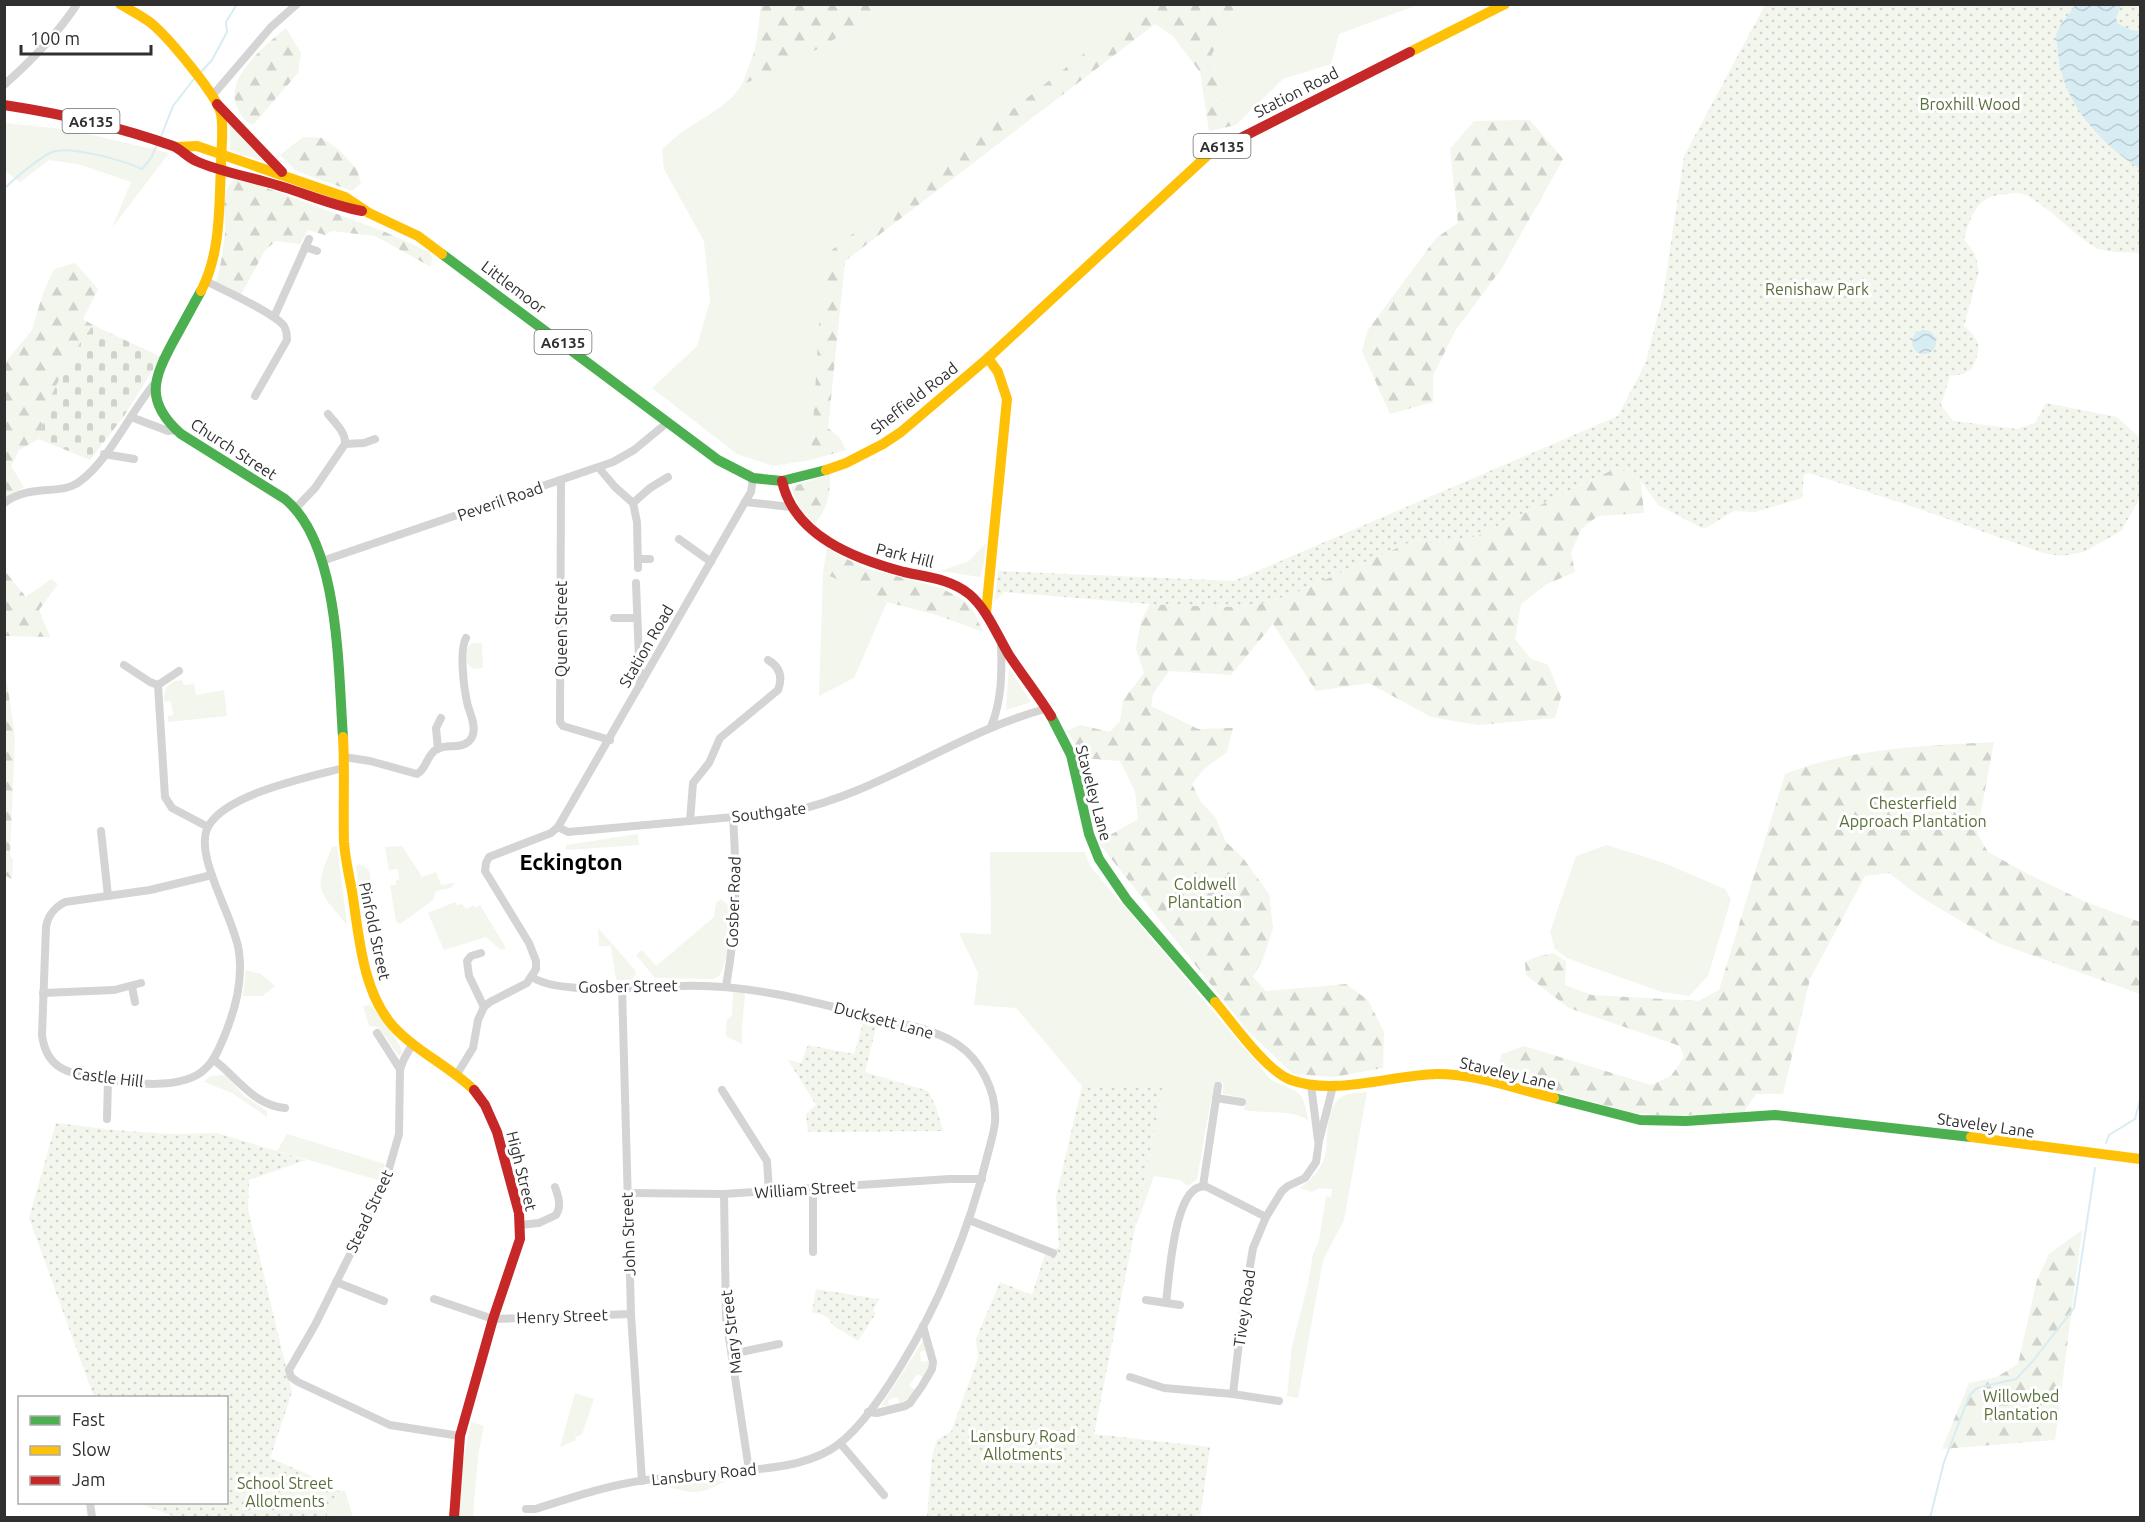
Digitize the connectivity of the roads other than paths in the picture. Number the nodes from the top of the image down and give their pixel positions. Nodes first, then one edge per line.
1 (77, 4) edge
2 (120, 4) edge
3 (297, 4) edge
4 (1505, 4) edge
5 (4, 85) edge
6 (214, 100) junction
7 (4, 105) edge
8 (176, 147) junction
9 (221, 154) junction
10 (220, 169) junction
11 (286, 176) junction
12 (267, 182) junction
13 (369, 213) junction
14 (309, 239) dead end
15 (304, 247) junction
16 (317, 252) dead end
17 (206, 281) junction
18 (274, 317) junction
19 (988, 358) junction
20 (155, 383) junction
21 (255, 396) dead end
22 (328, 414) dead end
23 (131, 417) junction
24 (668, 422) junction
25 (176, 430) junction
26 (375, 438) dead end
27 (345, 444) junction
28 (104, 454) junction
29 (134, 459) dead end
30 (599, 468) junction
31 (668, 477) dead end
32 (753, 478) junction
33 (561, 481) junction
34 (782, 481) junction
35 (745, 502) junction
36 (4, 503) edge
37 (633, 503) junction
38 (791, 507) junction
39 (296, 508) junction
40 (679, 539) dead end
41 (638, 559) junction
42 (650, 559) dead end
43 (322, 561) junction
44 (711, 562) junction
45 (638, 568) dead end
46 (636, 583) dead end
47 (986, 613) junction
48 (614, 618) dead end
49 (637, 618) junction
50 (466, 638) dead end
51 (1001, 642) junction
52 (768, 660) dead end
53 (124, 665) dead end
54 (178, 671) dead end
55 (140, 676) junction
56 (135, 685) dead end
57 (158, 685) junction
58 (640, 686) junction
59 (1045, 709) junction
60 (441, 718) dead end
61 (991, 727) junction
62 (610, 740) junction
63 (438, 749) junction
64 (344, 762) junction
65 (733, 817) junction
66 (690, 821) junction
67 (208, 826) junction
68 (558, 827) junction
69 (101, 831) dead end
70 (212, 875) junction
71 (108, 896) junction
72 (481, 953) dead end
73 (532, 977) junction
74 (141, 983) dead end
75 (726, 986) junction
76 (132, 987) junction
77 (622, 987) junction
78 (43, 993) junction
79 (135, 1002) dead end
80 (484, 1007) junction
81 (377, 1033) dead end
82 (413, 1043) junction
83 (214, 1060) junction
84 (400, 1069) junction
85 (457, 1074) junction
86 (108, 1080) junction
87 (1311, 1085) junction
88 (1218, 1086) dead end
89 (1333, 1086) junction
90 (722, 1090) dead end
91 (1216, 1098) junction
92 (1242, 1102) dead end
93 (275, 1107) junction
94 (285, 1108) dead end
95 (272, 1118) dead end
96 (106, 1119) dead end
97 (1318, 1141) junction
98 (2140, 1159) edge
99 (982, 1179) junction
100 (555, 1186) dead end
101 (1203, 1186) junction
102 (813, 1189) junction
103 (627, 1192) junction
104 (769, 1192) junction
105 (724, 1194) junction
106 (1266, 1217) junction
107 (969, 1220) junction
108 (520, 1225) junction
109 (813, 1252) dead end
110 (1053, 1253) dead end
111 (336, 1282) junction
112 (434, 1299) dead end
113 (1146, 1300) dead end
114 (384, 1301) dead end
115 (1166, 1303) junction
116 (1180, 1305) dead end
117 (631, 1314) junction
118 (493, 1319) junction
119 (923, 1326) junction
120 (779, 1344) dead end
121 (732, 1354) junction
122 (1130, 1377) dead end
123 (1233, 1394) junction
124 (1279, 1401) dead end
125 (868, 1412) junction
126 (460, 1436) junction
127 (840, 1443) junction
128 (749, 1470) junction
129 (642, 1481) junction
130 (884, 1495) dead end
131 (526, 1509) dead end
132 (454, 1518) edge

1 - 5 street
2 - 6 main road
3 - 6 street
4 - 19 main road, Station Road / A6135
6 - 9 main road
6 - 11 main road
7 - 8 main road, A6135
8 - 9 main road, A6135
8 - 10 main road, A6135
9 - 10 main road
9 - 11 main road, Littlemoor / A6135
9 - 12 main road, A6135
10 - 12 main road, Littlemoor / A6135
10 - 17 main road
11 - 13 main road, Littlemoor / A6135
12 - 13 main road, Littlemoor / A6135
13 - 24 main road, Littlemoor / A6135
14 - 15 street
15 - 16 street
15 - 18 street
17 - 18 street
17 - 20 main road
18 - 21 street
19 - 34 main road, Sheffield Road / A6135
19 - 47 main road
20 - 23 street
20 - 25 main road, Church Street
22 - 27 street
23 - 25 street
23 - 28 street
24 - 30 street, Peveril Road
24 - 32 main road, Littlemoor / A6135
25 - 39 main road, Church Street
26 - 27 street
27 - 39 street
28 - 29 street
28 - 36 street
30 - 33 street, Peveril Road
30 - 37 street
31 - 37 street
32 - 34 main road, Sheffield Road / A6135
32 - 35 street, Station Road
33 - 43 street, Peveril Road
33 - 62 street, Queen Street
34 - 38 main road, Park Hill
35 - 38 street
35 - 44 street, Station Road
37 - 41 street
38 - 47 main road, Park Hill
39 - 43 main road, Church Street
40 - 44 street
41 - 42 street
41 - 45 street
43 - 64 main road, Church Street
44 - 58 street, Station Road
46 - 49 street
47 - 51 main road, Park Hill
48 - 49 street
49 - 58 street
50 - 63 street
51 - 59 main road, Staveley Lane
51 - 61 street
52 - 66 street
53 - 55 street
54 - 57 street
55 - 56 street
55 - 57 street
57 - 67 street
58 - 62 street, Station Road
59 - 61 street, Southgate
59 - 87 main road, Staveley Lane
60 - 63 street
61 - 65 street, Southgate
62 - 68 street, Station Road
63 - 64 street
64 - 67 street
64 - 82 main road, Pinfold Street
65 - 66 street, Southgate
65 - 75 street, Gosber Road
66 - 68 street, Southgate
67 - 70 street
68 - 73 street
69 - 71 street
70 - 71 street, Castle Hill
70 - 83 street
71 - 78 street, Castle Hill
72 - 80 street
73 - 77 street, Gosber Street
73 - 80 street
74 - 76 street
75 - 77 street, Gosber Street
75 - 99 street, Ducksett Lane
76 - 78 street
76 - 79 street
77 - 103 street, John Street
78 - 86 street, Castle Hill
80 - 85 street
81 - 84 street
82 - 84 street, Stead Street
82 - 85 main road, Pinfold Street
83 - 86 street, Castle Hill
83 - 93 street
84 - 111 street, Stead Street
85 - 108 main road, High Street
86 - 96 street
87 - 89 main road, Staveley Lane
87 - 97 street, Tivey Road
88 - 91 street
89 - 97 street, Tivey Road
89 - 98 main road, Staveley Lane
90 - 104 street
91 - 92 street
91 - 101 street
93 - 94 street
93 - 95 street
97 - 106 street, Tivey Road
99 - 102 street, William Street
99 - 107 street, Ducksett Lane
100 - 108 street
101 - 106 street
101 - 115 street
102 - 104 street, William Street
102 - 109 street
103 - 105 street, William Street
103 - 117 street, John Street
104 - 105 street, William Street
105 - 121 street, Mary Street
106 - 123 street, Tivey Road
107 - 110 street
107 - 119 street, Lansbury Road
108 - 118 main road, High Street
111 - 114 street
111 - 126 street, Stead Street
112 - 118 street
113 - 115 street
115 - 116 street
117 - 118 street, Henry Street
117 - 129 street, John Street
118 - 126 main road, High Street
119 - 125 street, Lansbury Road
119 - 125 street
120 - 121 street
121 - 128 street, Mary Street
122 - 123 street
123 - 124 street
125 - 127 street, Lansbury Road
126 - 132 main road, High Street
127 - 128 street, Lansbury Road
127 - 130 street
128 - 129 street, Lansbury Road
129 - 131 street, Lansbury Road

